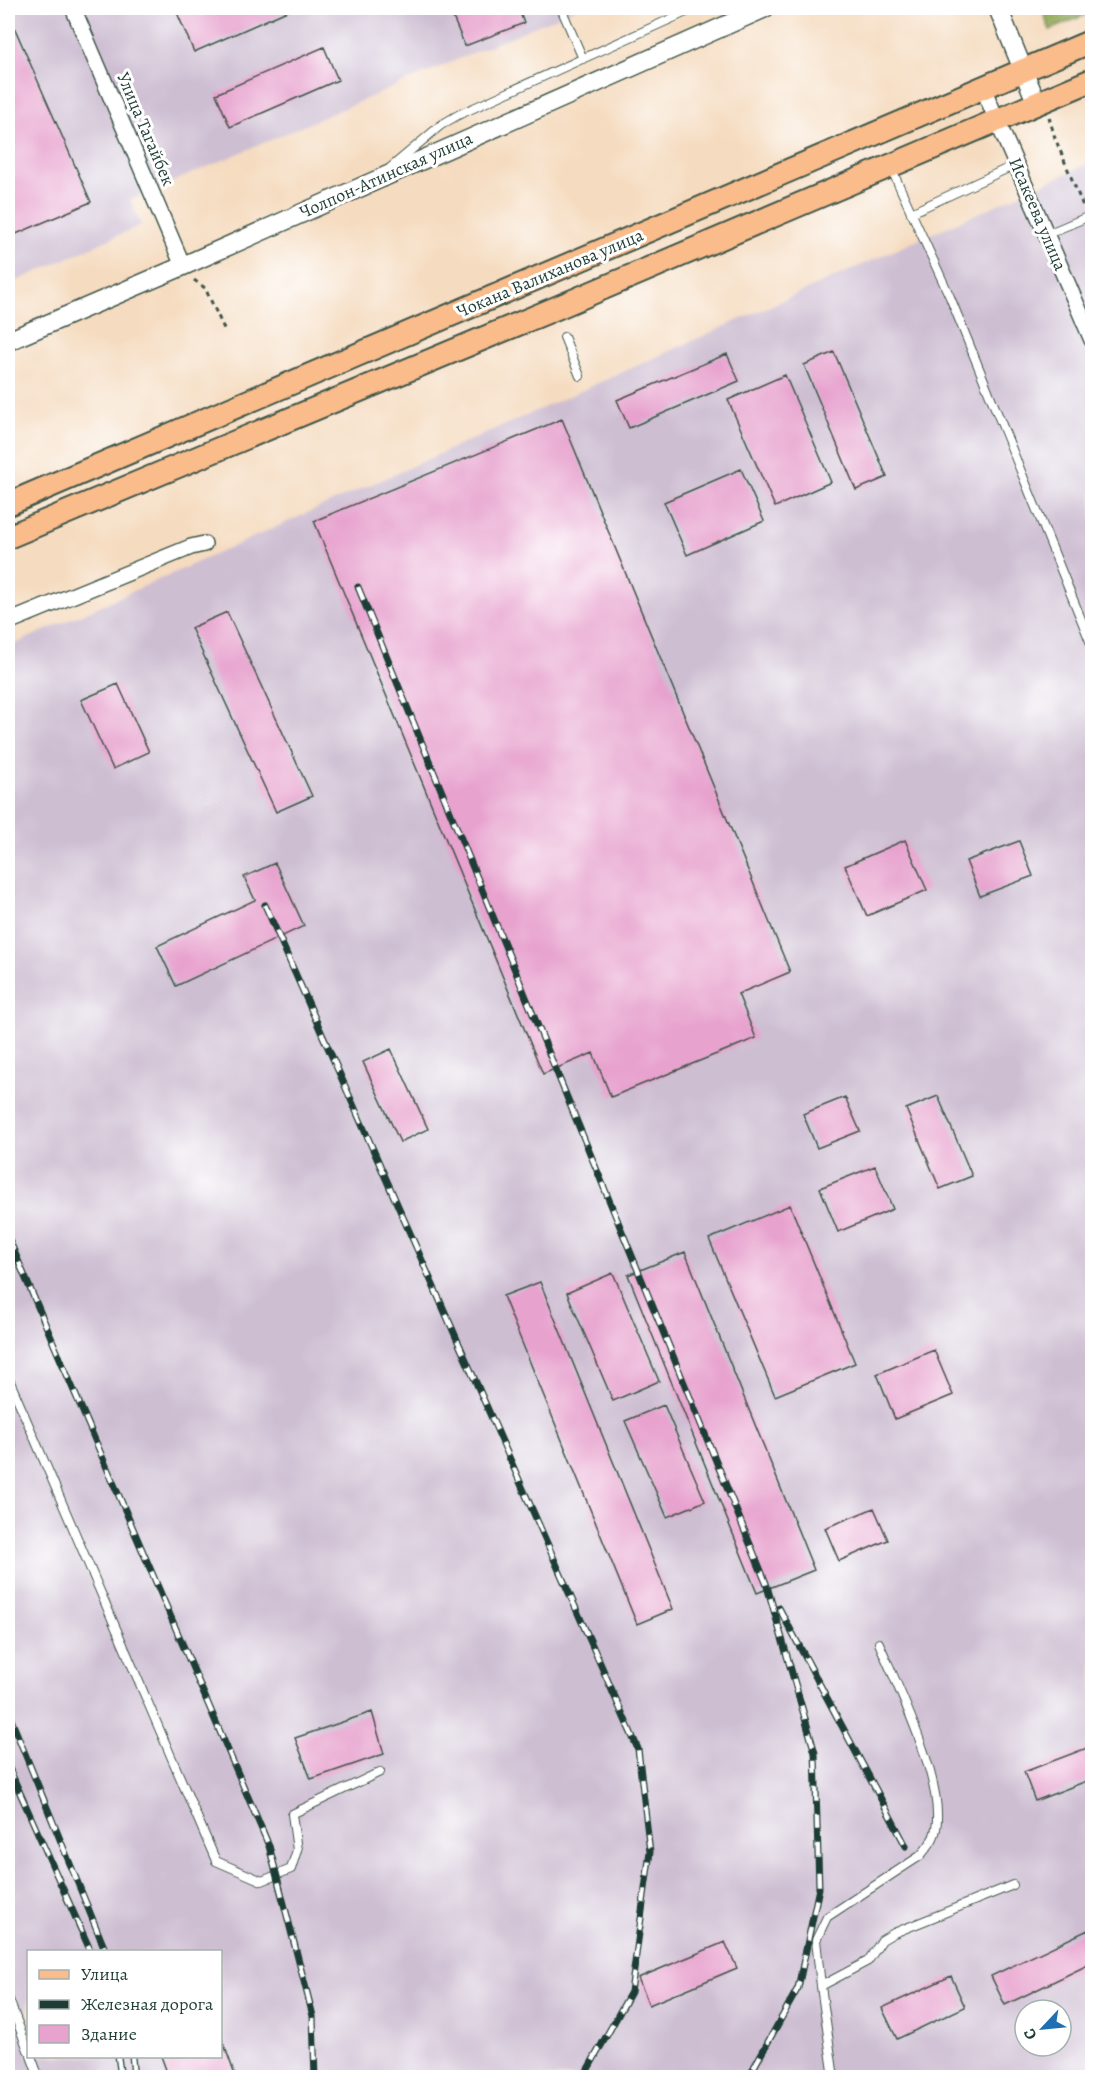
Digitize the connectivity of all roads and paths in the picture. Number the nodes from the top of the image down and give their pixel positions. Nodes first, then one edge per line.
1 (73, 8) edge
2 (561, 8) edge
3 (691, 8) edge
4 (765, 8) edge
5 (998, 8) edge
6 (1092, 41) edge
7 (583, 59) junction
8 (1024, 70) junction
9 (1092, 80) edge
10 (983, 88) junction
11 (1041, 103) junction
12 (998, 121) junction
13 (1017, 164) junction
14 (890, 166) junction
15 (377, 179) junction
16 (911, 213) junction
17 (1090, 215) edge
18 (1047, 234) junction
19 (183, 266) junction
20 (541, 277) junction
21 (205, 288) dead end
22 (554, 309) junction
23 (225, 331) dead end
24 (564, 337) dead end
25 (1092, 340) edge
26 (8, 341) edge
27 (580, 375) dead end
28 (8, 504) edge
29 (8, 537) edge
30 (204, 544) dead end
31 (8, 621) edge
32 (1092, 646) edge
33 (8, 1377) edge
34 (879, 1643) dead end
35 (380, 1772) dead end
36 (1013, 1885) dead end
37 (821, 1986) junction
38 (8, 1997) edge
39 (27, 2047) edge
40 (32, 2058) edge
41 (39, 2078) edge
42 (834, 2078) edge

1 - 19 street, Улица Тагайбек
2 - 7 lane
3 - 7 lane
4 - 15 street, Чолпон-Атинская улица
5 - 8 street
6 - 8 main road, Чокана Валиханова улица
7 - 15 lane
8 - 10 main road, Чокана Валиханова улица
8 - 11 street
9 - 11 main road, Чокана Валиханова улица
10 - 12 street, Исакеева улица
10 - 20 main road, Чокана Валиханова улица
11 - 12 main road, Чокана Валиханова улица
11 - 17 path
12 - 13 street, Исакеева улица
12 - 14 main road, Чокана Валиханова улица
13 - 16 lane
13 - 18 street, Исакеева улица
14 - 16 lane
14 - 22 main road, Чокана Валиханова улица
15 - 19 street, Чолпон-Атинская улица
16 - 32 lane
17 - 18 lane
18 - 25 street, Исакеева улица
19 - 26 street, Чолпон-Атинская улица
20 - 22 main road
20 - 28 main road, Чокана Валиханова улица
21 - 23 path
22 - 29 main road, Чокана Валиханова улица
24 - 27 lane
30 - 31 street
33 - 35 lane
34 - 37 lane
36 - 37 lane
37 - 42 lane
38 - 39 lane
40 - 41 lane

